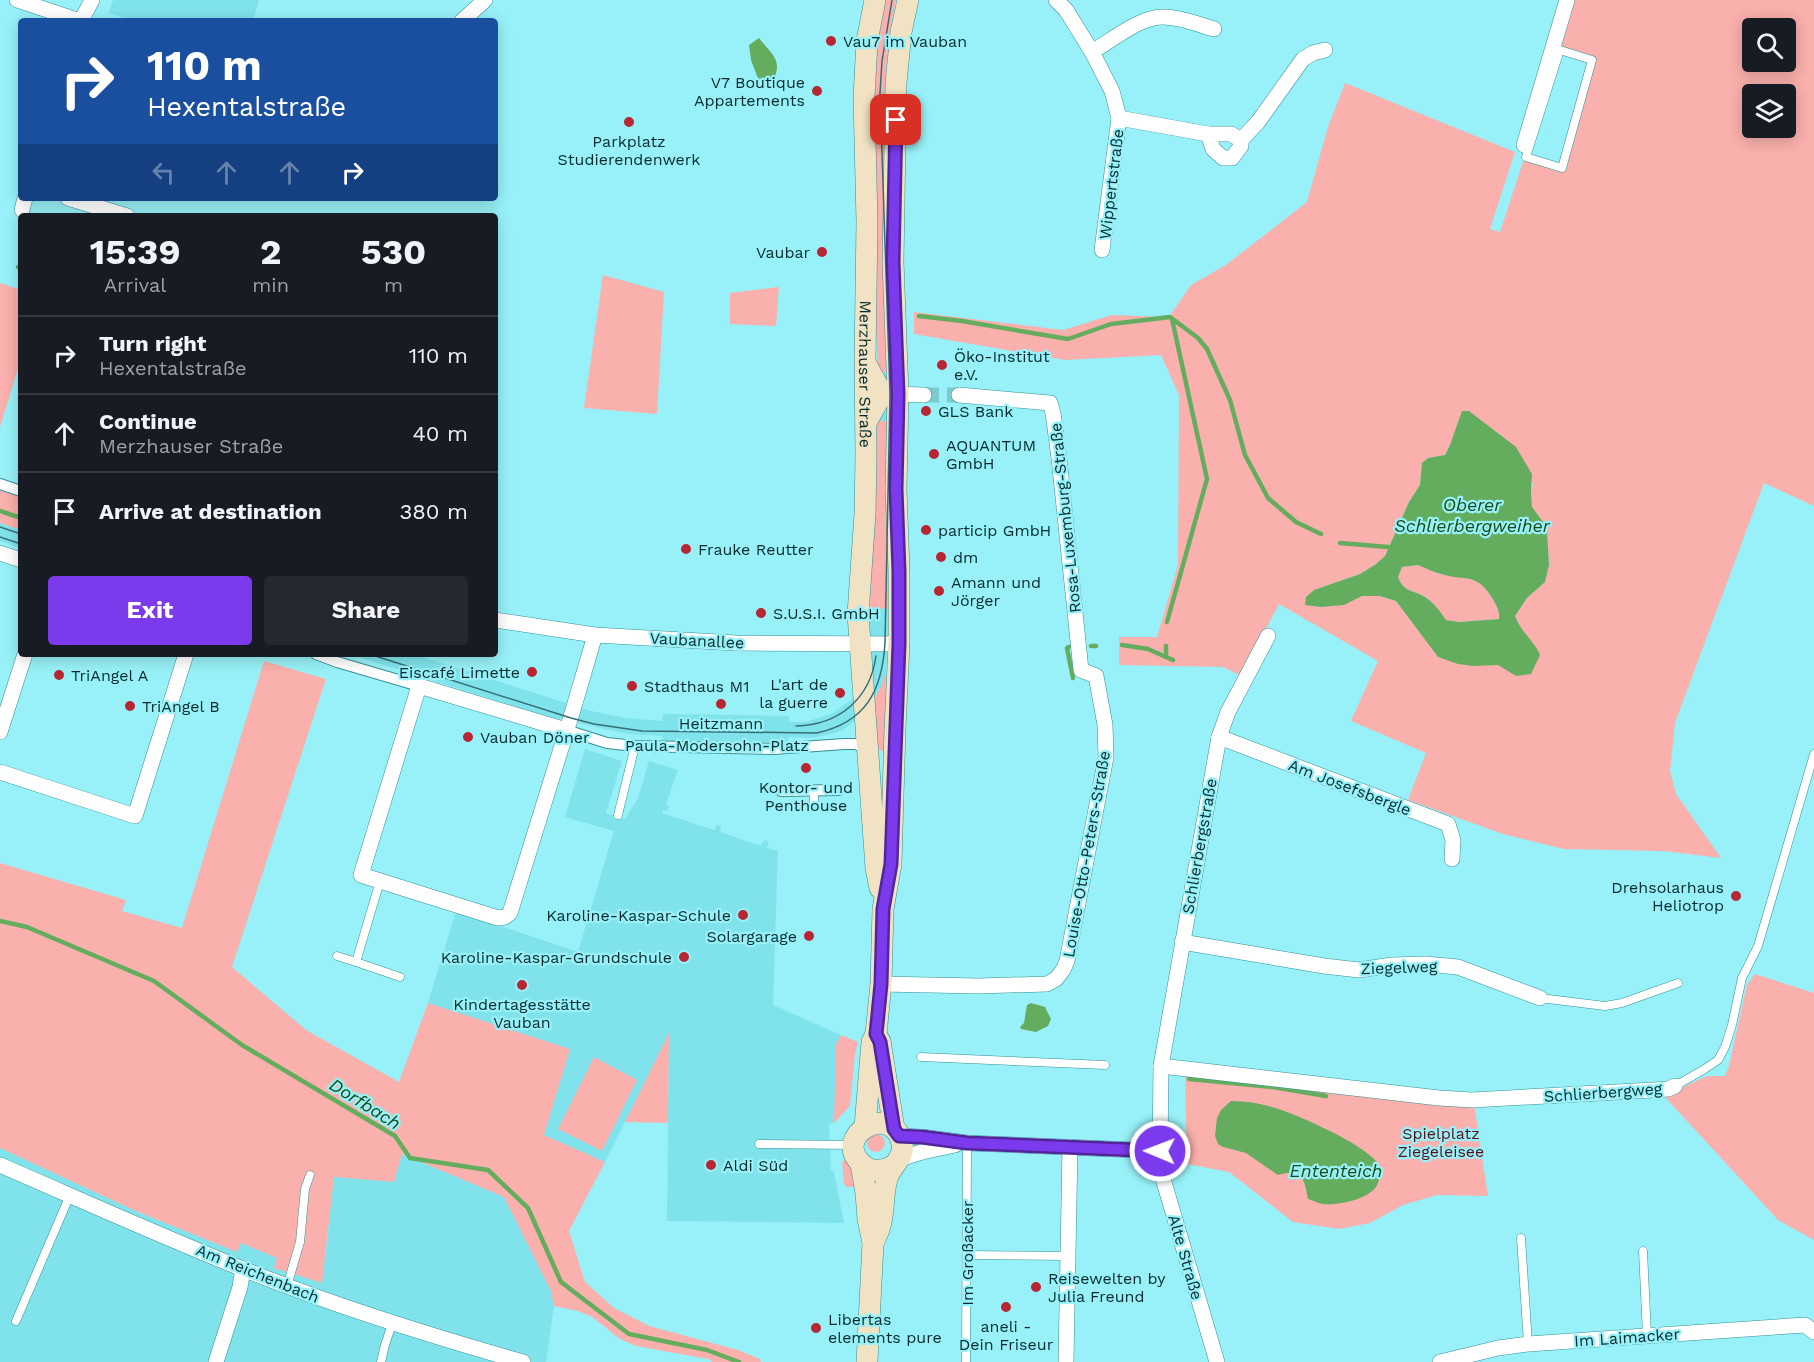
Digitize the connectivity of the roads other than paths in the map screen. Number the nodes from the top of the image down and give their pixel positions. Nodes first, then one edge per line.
1 (17, 0) edge
2 (92, 0) edge
3 (485, 0) edge
4 (874, 0) edge
5 (908, 0) edge
6 (1056, 0) edge
7 (1567, 0) edge
8 (72, 18) edge
9 (83, 18) edge
10 (465, 18) edge
11 (1214, 29) dead end
12 (1325, 50) dead end
13 (1092, 52) junction
14 (1119, 118) junction
15 (1208, 134) junction
16 (1241, 140) junction
17 (1526, 146) junction
18 (78, 201) edge
19 (117, 213) edge
20 (1102, 250) dead end
21 (865, 361) junction
22 (890, 394) junction
23 (924, 395) tunnel mouth
24 (959, 395) tunnel mouth
25 (865, 425) junction
26 (0, 484) edge
27 (18, 490) edge
28 (0, 553) edge
29 (18, 559) edge
30 (498, 620) edge
31 (1077, 633) joint
32 (595, 635) junction
33 (1268, 636) dead end
34 (860, 644) junction
35 (899, 644) junction
36 (24, 657) edge
37 (185, 657) edge
38 (326, 657) edge
39 (419, 686) junction
40 (566, 730) junction
41 (0, 732) edge
42 (1219, 736) junction
43 (635, 746) junction
44 (867, 750) junction
45 (1814, 754) edge
46 (0, 772) edge
47 (893, 782) junction
48 (814, 790) junction
49 (838, 790) dead end
50 (781, 791) dead end
51 (814, 802) dead end
52 (618, 814) dead end
53 (1452, 859) dead end
54 (380, 881) junction
55 (883, 909) junction
56 (1182, 942) junction
57 (337, 956) dead end
58 (356, 962) junction
59 (400, 977) dead end
60 (1678, 983) dead end
61 (881, 984) junction
62 (1540, 998) joint
63 (876, 1039) junction
64 (921, 1057) dead end
65 (1105, 1065) dead end
66 (1161, 1066) junction
67 (1675, 1086) joint
68 (866, 1127) junction
69 (896, 1133) junction
70 (967, 1143) junction
71 (759, 1144) dead end
72 (1070, 1147) junction
73 (1160, 1151) junction
74 (857, 1154) junction
75 (896, 1163) junction
76 (0, 1165) edge
77 (310, 1175) dead end
78 (70, 1195) junction
79 (1521, 1238) dead end
80 (873, 1243) junction
81 (1643, 1251) dead end
82 (967, 1255) junction
83 (1068, 1256) junction
84 (243, 1269) junction
85 (287, 1286) junction
86 (16, 1322) dead end
87 (393, 1324) junction
88 (1814, 1332) edge
89 (1647, 1335) junction
90 (1528, 1344) junction
91 (216, 1362) edge
92 (381, 1362) edge
93 (523, 1362) edge
94 (867, 1362) edge
95 (966, 1362) edge
96 (1066, 1362) edge
97 (1217, 1362) edge
98 (1440, 1362) edge

1 - 8 street
2 - 9 street
3 - 10 street
4 - 21 main road, Merzhauser Straße
5 - 22 main road, Merzhauser Straße
6 - 13 street, Wippertstraße
7 - 17 street
11 - 13 street
12 - 16 street
13 - 14 street, Wippertstraße
14 - 15 street, Wippertstraße
14 - 20 street, Wippertstraße
15 - 16 street, Wippertstraße
15 - 16 street
17 - 17 lane
18 - 19 street
21 - 22 main road
21 - 25 main road, Merzhauser Straße
22 - 23 street
22 - 25 main road
22 - 35 main road, Merzhauser Straße
24 - 31 street, Rosa-Luxemburg-Straße
25 - 34 main road, Merzhauser Straße
26 - 27 street
28 - 29 street
30 - 32 street, Vaubanallee
31 - 61 street, Louise-Otto-Peters-Straße
32 - 34 street, Vaubanallee
32 - 40 street
33 - 42 street, Schlierbergstraße
34 - 35 street, Vaubanallee
34 - 44 main road, Merzhauser Straße
35 - 47 main road, Merzhauser Straße
36 - 41 street
37 - 46 street
38 - 39 street
39 - 40 street
39 - 54 street
40 - 43 street, Paula-Modersohn-Platz
40 - 54 street
42 - 53 street, Am Josefsbergle
42 - 56 street, Schlierbergstraße
43 - 44 street, Paula-Modersohn-Platz
43 - 52 lane
44 - 47 main road
44 - 55 main road, Merzhauser Straße
45 - 67 lane, Schlierbergweg
47 - 55 main road, Merzhauser Straße
48 - 49 street
48 - 50 street
48 - 51 lane
54 - 58 lane
55 - 61 main road, Merzhauser Straße
56 - 62 street, Ziegelweg
56 - 66 street, Schlierbergstraße
57 - 58 lane
58 - 59 lane
60 - 62 lane
61 - 63 main road, Merzhauser Straße
63 - 68 main road
63 - 69 main road
64 - 65 lane
66 - 67 street, Schlierbergweg
66 - 73 street, Alte Straße
68 - 69 main road
68 - 74 main road
69 - 70 street
69 - 75 main road
70 - 72 street
70 - 75 street
70 - 82 lane, Im Großacker
71 - 74 lane
72 - 73 street
72 - 83 street
73 - 97 street, Alte Straße
74 - 75 main road
74 - 80 main road
75 - 80 main road
76 - 78 street, Am Reichenbach
77 - 85 lane
78 - 84 street, Am Reichenbach
78 - 86 lane
79 - 90 lane
80 - 94 main road
81 - 89 lane
82 - 83 lane
82 - 95 lane, Im Großacker
83 - 96 street
84 - 85 street, Am Reichenbach
84 - 91 street
85 - 87 street, Am Reichenbach
87 - 92 lane
87 - 93 street, Am Reichenbach
88 - 89 street, Im Laimacker
89 - 90 street, Im Laimacker
90 - 98 street, Im Laimacker

